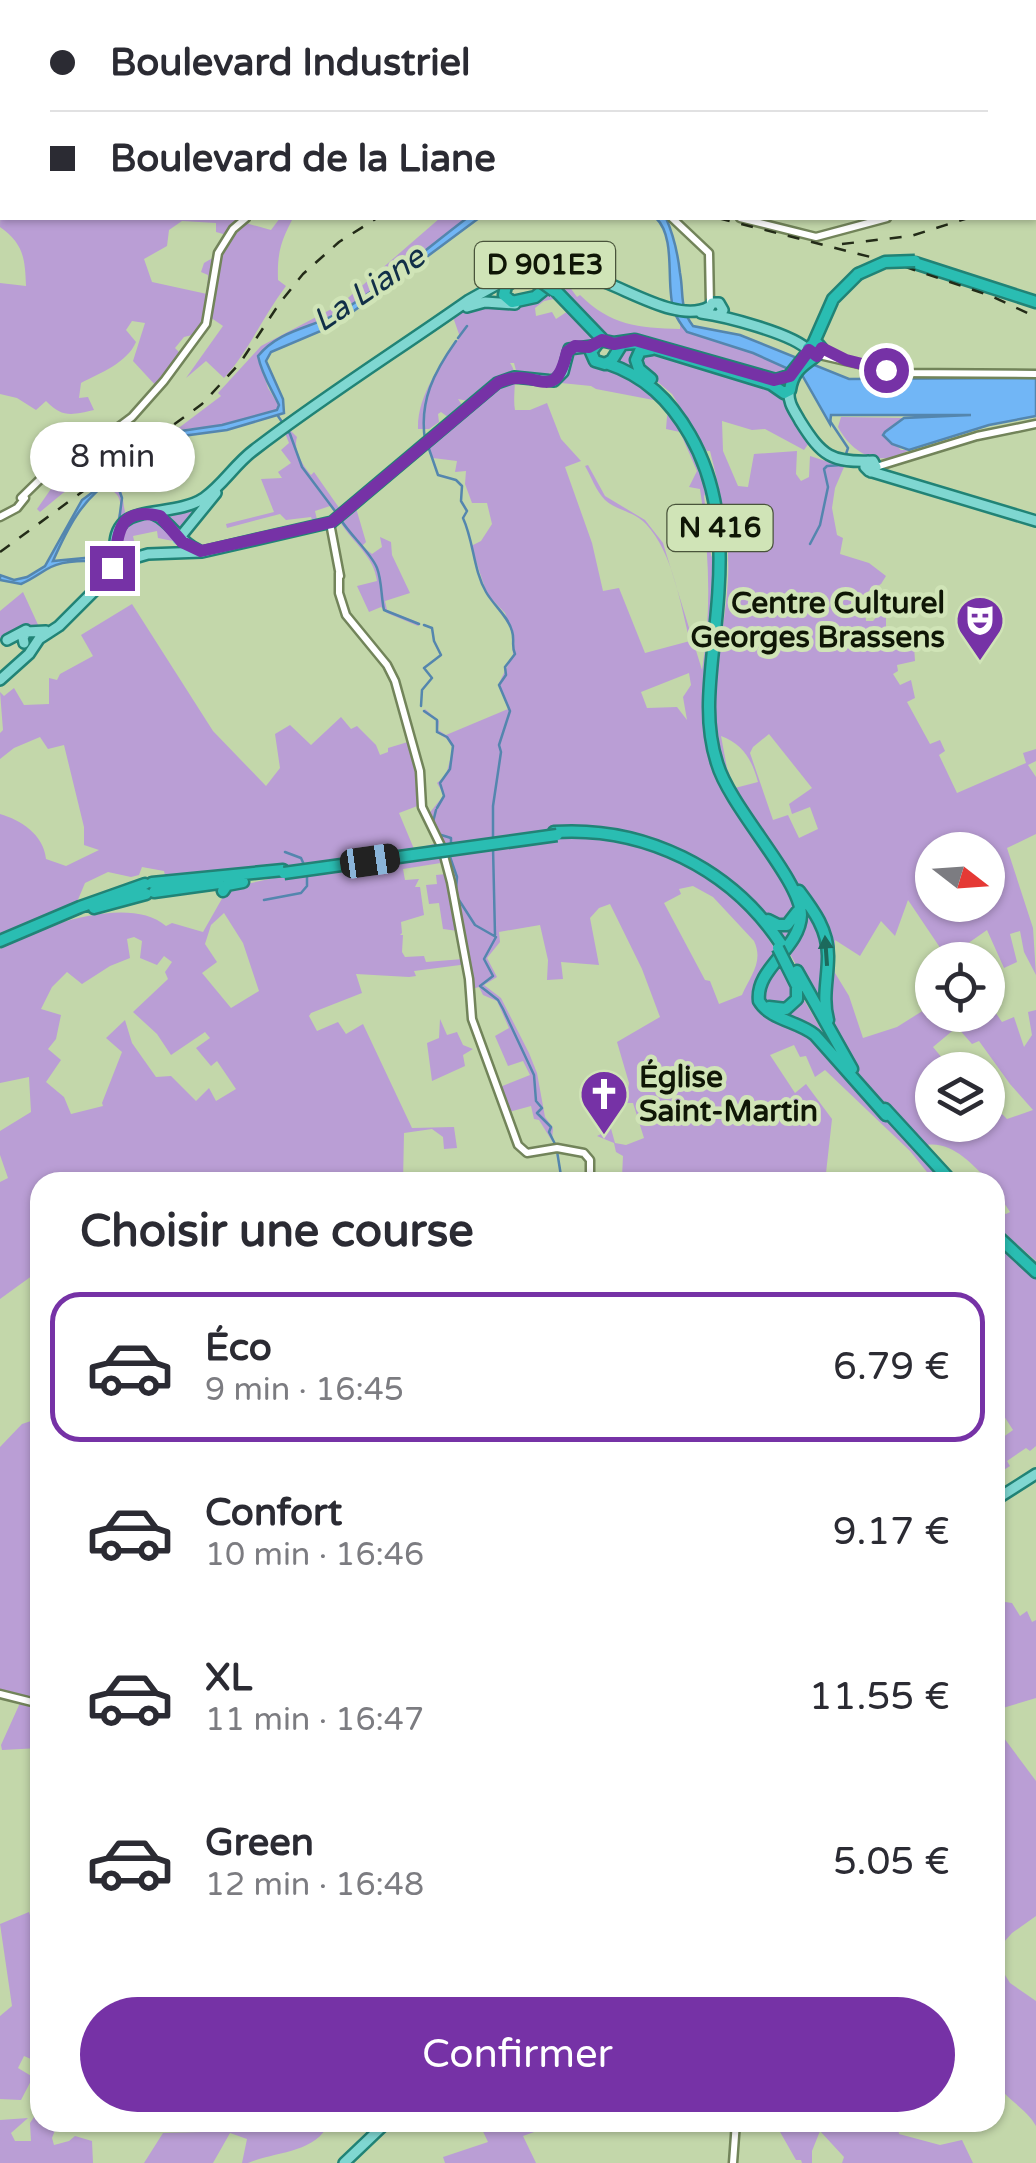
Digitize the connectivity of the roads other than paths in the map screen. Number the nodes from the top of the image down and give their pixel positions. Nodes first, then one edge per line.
1 (244, 220) edge
2 (674, 220) edge
3 (748, 220) edge
4 (880, 220) edge
5 (567, 271) joint
6 (584, 271) junction
7 (502, 281) junction
8 (543, 283) junction
9 (641, 297) junction
10 (1036, 301) edge
11 (459, 307) junction
12 (715, 309) junction
13 (438, 325) junction
14 (603, 350) junction
15 (813, 350) junction
16 (671, 354) junction
17 (1036, 373) edge
18 (786, 383) junction
19 (666, 396) junction
20 (1036, 424) edge
21 (286, 429) junction
22 (874, 467) junction
23 (0, 517) edge
24 (164, 518) junction
25 (1036, 522) edge
26 (330, 524) junction
27 (181, 543) junction
28 (114, 550) junction
29 (128, 559) junction
30 (113, 570) junction
31 (59, 623) junction
32 (30, 640) junction
33 (2, 641) edge
34 (0, 680) edge
35 (711, 726) junction
36 (771, 853) junction
37 (683, 858) junction
38 (281, 873) junction
39 (149, 888) junction
40 (222, 891) dead end
41 (82, 897) dead end
42 (48, 920) junction
43 (36, 926) junction
44 (0, 943) edge
45 (779, 946) junction
46 (789, 963) junction
47 (836, 1048) junction
48 (590, 1172) edge
49 (940, 1172) edge
50 (941, 1172) edge
51 (1005, 1241) edge
52 (1036, 1269) edge
53 (1036, 1474) edge
54 (1005, 1494) edge
55 (0, 1694) edge
56 (30, 1702) edge
57 (377, 2132) edge
58 (736, 2132) edge
59 (344, 2163) edge
60 (734, 2163) edge

1 - 23 street
2 - 12 street
3 - 4 street
5 - 6 main road, D 901E3
5 - 8 highway, D 901E3
6 - 9 main road, D 901E3
6 - 11 main road, D 901E3
7 - 8 highway
7 - 11 main road
7 - 13 main road
8 - 14 highway, bridge
9 - 12 main road, D 901E3
9 - 13 main road, D 901E3
10 - 15 highway, bridge
11 - 21 main road
12 - 15 main road, D 901E3
13 - 21 main road
14 - 16 highway
14 - 18 highway
14 - 19 highway, N 416
14 - 26 main road
15 - 17 street
15 - 18 highway
16 - 18 highway
16 - 19 highway
18 - 22 main road
19 - 35 highway, N 416
19 - 35 highway, N 416
20 - 22 street
21 - 24 main road
21 - 27 main road
22 - 25 main road
24 - 27 main road
24 - 28 main road
26 - 27 main road
26 - 48 street
27 - 29 main road
28 - 29 main road
28 - 30 main road
29 - 30 main road
30 - 31 main road
31 - 32 main road
31 - 33 main road
32 - 33 main road
32 - 34 main road
35 - 36 highway, N 416
35 - 36 highway, N 416
36 - 37 highway
36 - 46 highway
47 -> 36 highway
36 - 47 highway
37 - 38 highway, bridge
37 - 38 highway, bridge
37 - 45 highway
37 - 45 highway
38 - 39 highway
38 - 40 highway
39 - 42 highway
39 - 43 highway
41 - 42 highway
42 - 43 highway
43 - 44 highway
45 - 46 highway, bridge
46 - 47 highway
47 - 49 highway
47 - 50 highway
51 - 52 highway
53 - 54 main road
55 - 56 street
57 - 59 main road
58 - 60 street

